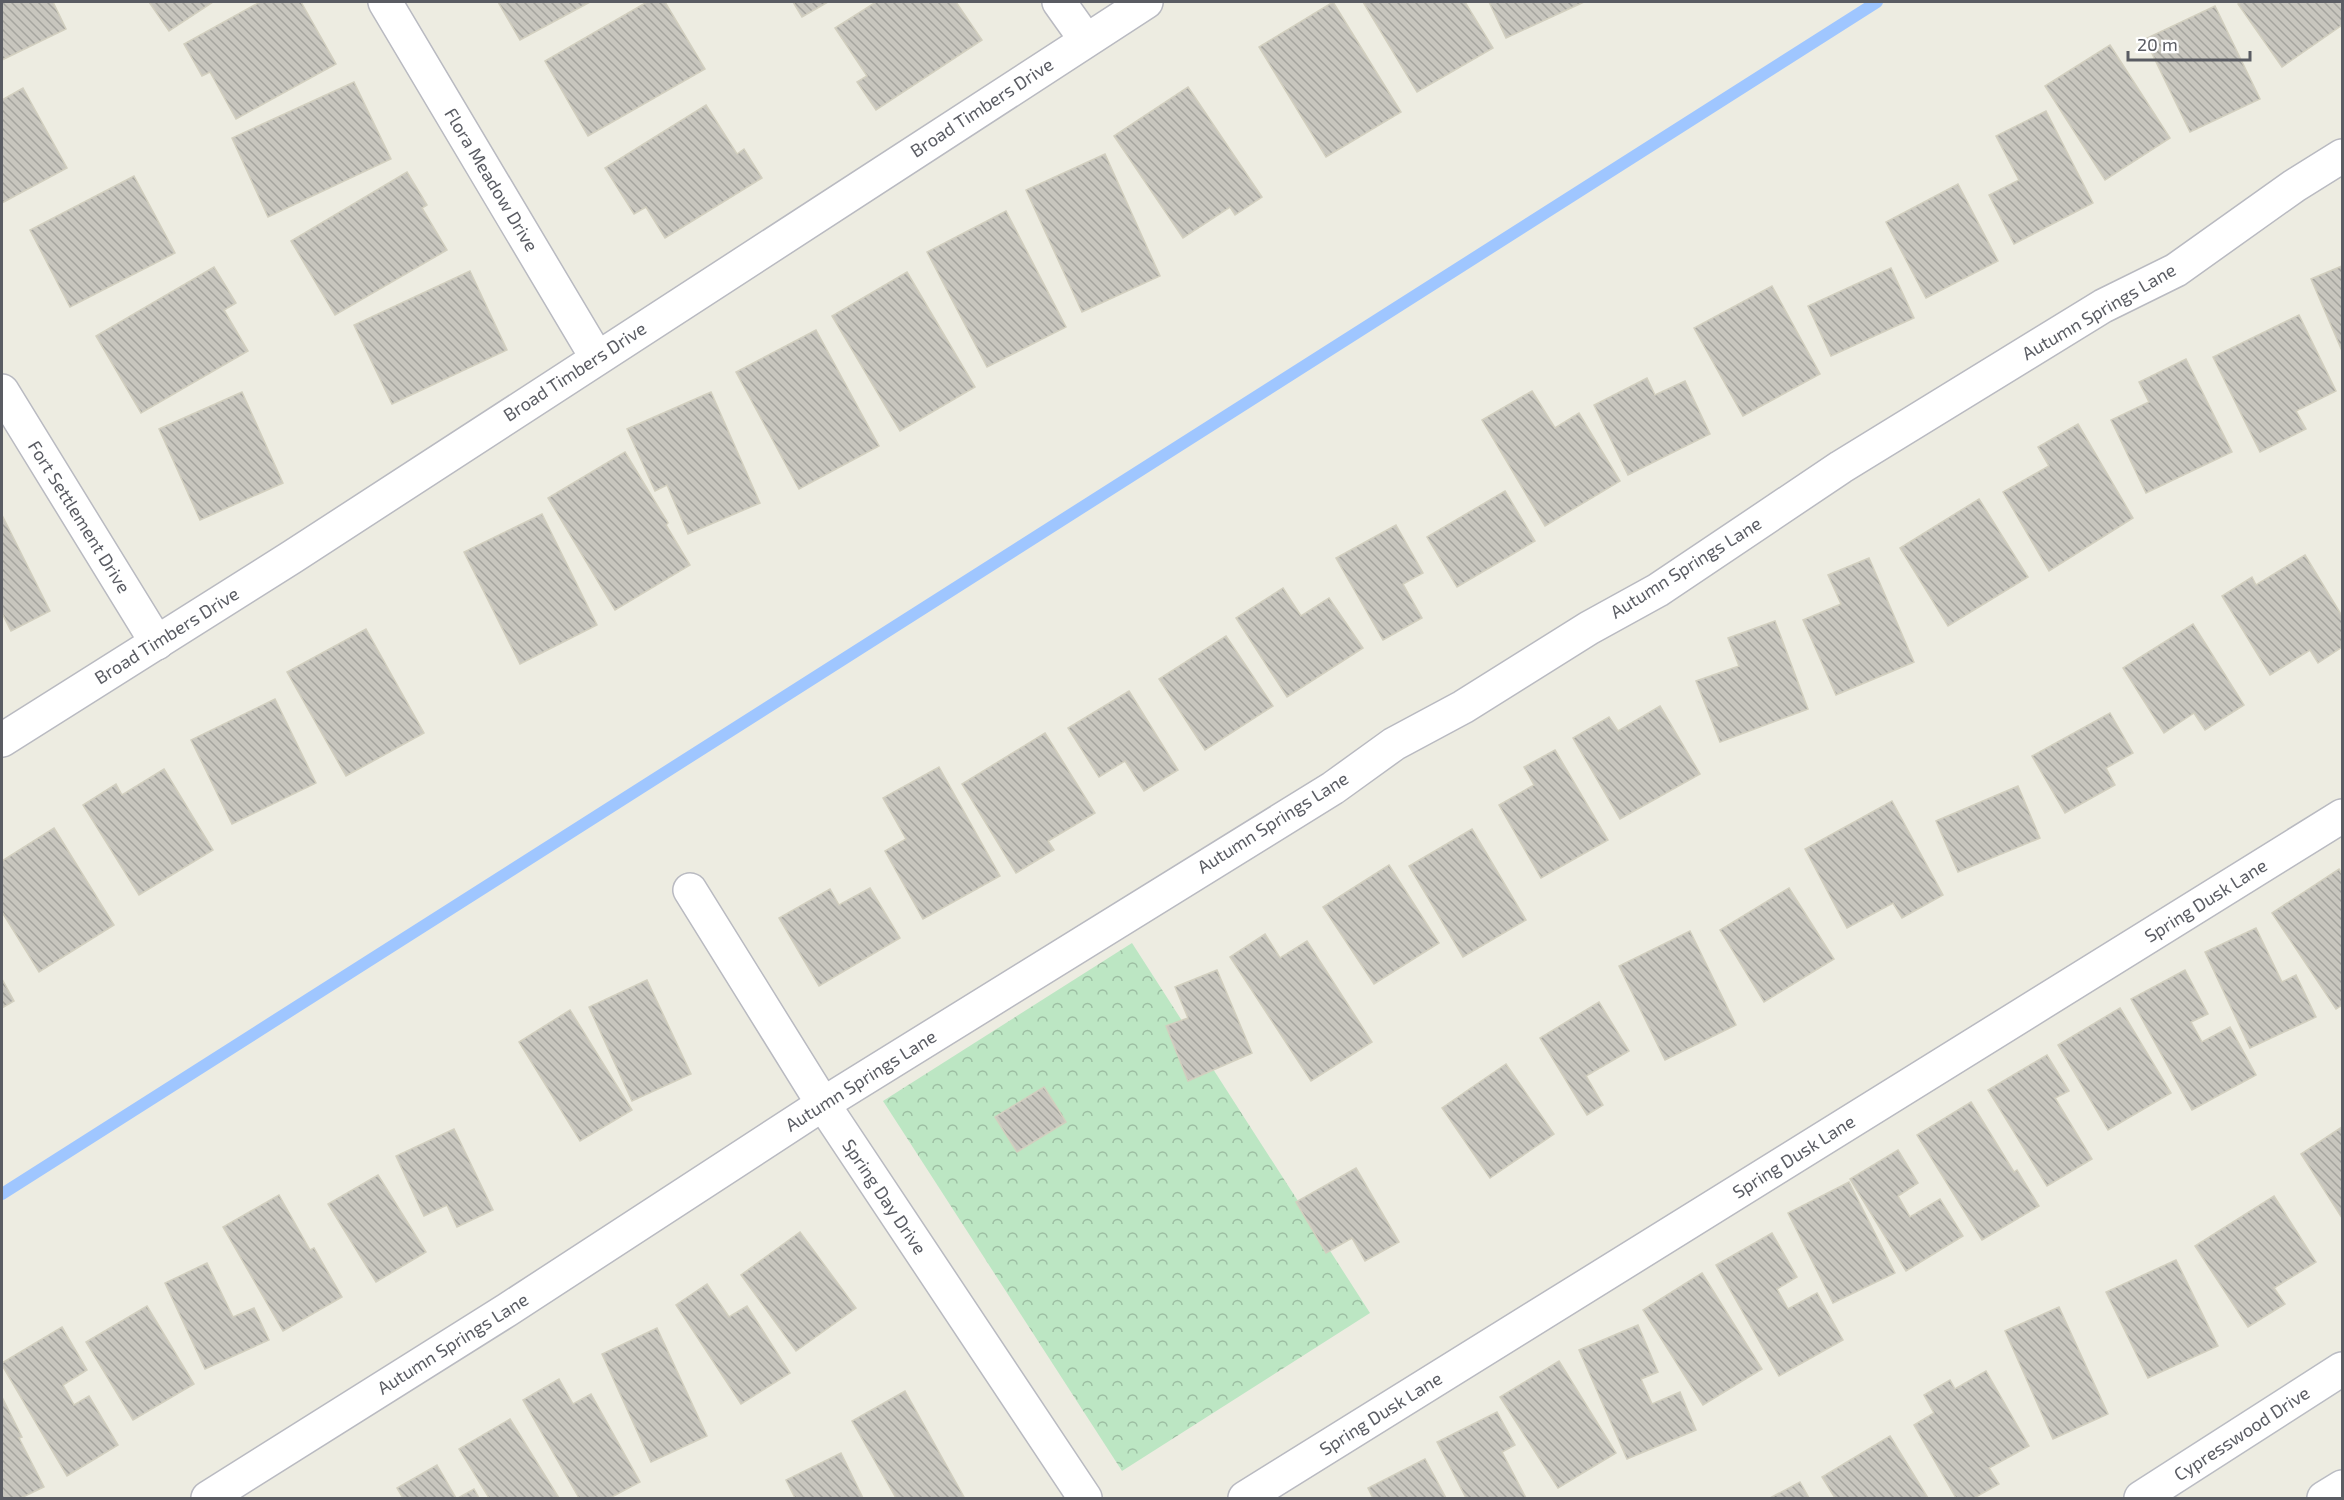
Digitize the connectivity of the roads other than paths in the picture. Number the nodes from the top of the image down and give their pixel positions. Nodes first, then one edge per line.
1 (385, 2) edge
2 (1059, 2) edge
3 (1146, 2) edge
4 (1086, 40) junction
5 (2343, 156) edge
6 (597, 358) junction
7 (2, 391) edge
8 (157, 643) junction
9 (2, 740) edge
10 (2343, 816) edge
11 (690, 891) dead end
12 (823, 1104) junction
13 (2343, 1369) edge
14 (2343, 1486) edge
15 (208, 1498) edge
16 (1085, 1498) edge
17 (1245, 1498) edge
18 (2141, 1498) edge
19 (2324, 1498) edge

1 - 6 street, Flora Meadow Drive
2 - 4 street
3 - 4 street, Broad Timbers Drive
4 - 6 street, Broad Timbers Drive
5 - 12 street, Autumn Springs Lane
6 - 8 street, Broad Timbers Drive
7 - 8 street, Fort Settlement Drive
8 - 9 street, Broad Timbers Drive
10 - 17 street, Spring Dusk Lane
11 - 12 street, Spring Day Drive
12 - 15 street, Autumn Springs Lane
12 - 16 street, Spring Day Drive
13 - 18 street, Cypresswood Drive
14 - 19 street

